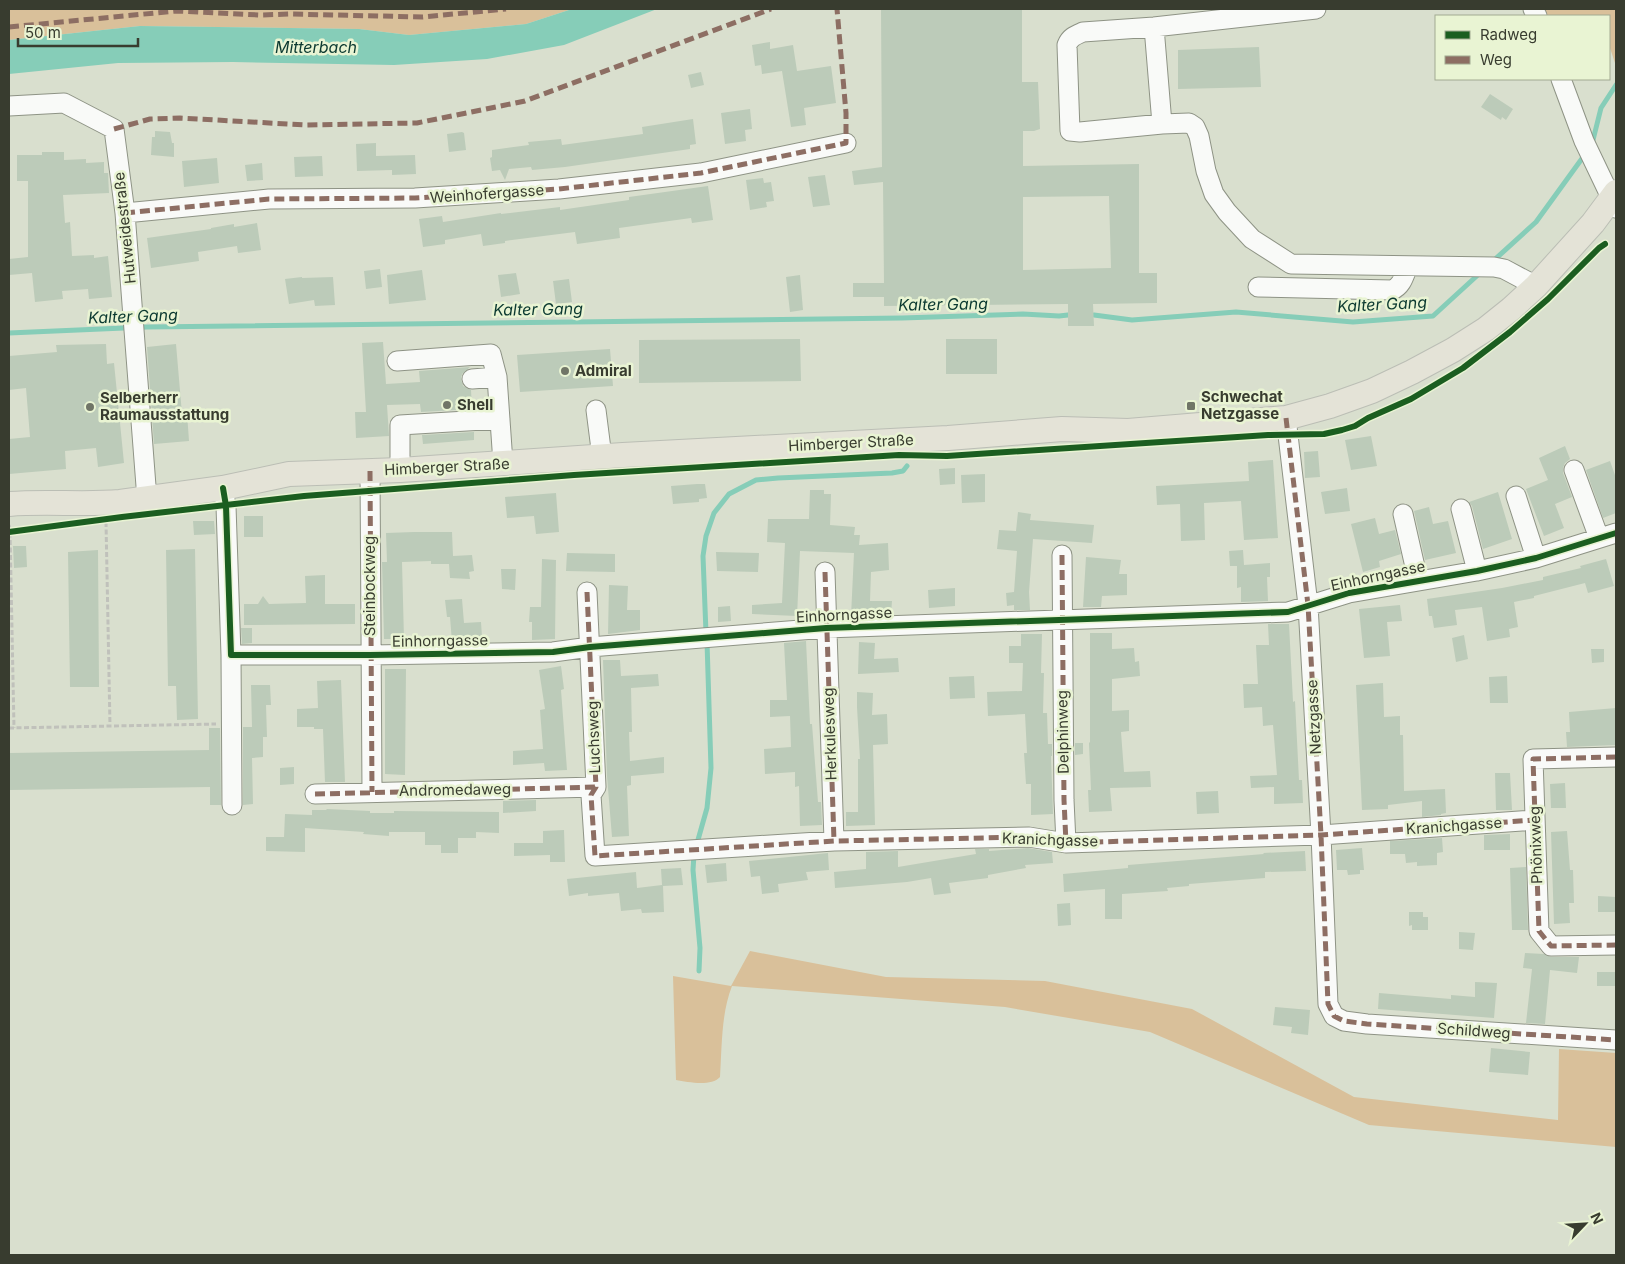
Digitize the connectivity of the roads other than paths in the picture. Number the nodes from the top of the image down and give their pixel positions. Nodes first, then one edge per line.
1 (1316, 9) edge
2 (1154, 27) junction
3 (1561, 80) edge
4 (9, 106) edge
5 (1162, 124) junction
6 (846, 143) dead end
7 (1615, 199) edge
8 (125, 213) junction
9 (1408, 266) junction
10 (1536, 286) junction
11 (1258, 287) dead end
12 (397, 361) dead end
13 (497, 377) junction
14 (472, 379) dead end
15 (596, 410) dead end
16 (1286, 418) junction
17 (500, 419) junction
18 (602, 457) junction
19 (503, 464) junction
20 (400, 470) junction
21 (1574, 470) dead end
22 (370, 471) junction
23 (223, 488) junction
24 (1516, 496) dead end
25 (147, 499) junction
26 (9, 504) edge
27 (1461, 509) dead end
28 (1403, 514) dead end
29 (1608, 536) edge
30 (1062, 555) dead end
31 (1536, 558) junction
32 (1477, 571) junction
33 (825, 572) dead end
34 (1418, 580) junction
35 (588, 592) dead end
36 (1308, 606) junction
37 (1062, 620) junction
38 (826, 628) junction
39 (590, 647) junction
40 (231, 655) junction
41 (370, 655) junction
42 (1616, 757) edge
43 (596, 787) junction
44 (372, 792) junction
45 (315, 794) dead end
46 (232, 805) dead end
47 (1535, 820) junction
48 (1320, 835) junction
49 (834, 841) junction
50 (1066, 844) junction
51 (595, 856) joint
52 (1616, 945) edge
53 (1334, 1016) joint
54 (1616, 1040) edge

1 - 2 street
2 - 5 street
2 - 5 street
3 - 7 street
4 - 8 street, Hutweidestraße
5 - 9 street
6 - 8 street, Weinhofergasse
7 - 10 main road, Himberger Straße
8 - 25 street, Hutweidestraße
9 - 10 street
9 - 11 street
10 - 16 main road, Himberger Straße
12 - 13 street
13 - 14 street
13 - 17 street
15 - 18 street
16 - 18 main road, Himberger Straße
16 - 36 street, Netzgasse
17 - 19 street
17 - 20 street
18 - 19 main road, Himberger Straße
19 - 20 main road, Himberger Straße
20 - 22 main road, Himberger Straße
21 - 29 street
22 - 23 main road, Himberger Straße
22 - 41 street, Steinbockweg
23 - 25 main road, Himberger Straße
23 - 40 street
24 - 31 street
25 - 26 main road, Himberger Straße
27 - 32 street
28 - 34 street
29 - 31 street, Einhorngasse
30 - 37 street, Delphinweg
31 - 32 street, Einhorngasse
32 - 34 street, Einhorngasse
33 - 38 street, Herkulesweg
34 - 36 street, Einhorngasse
35 - 39 street, Luchsweg
36 - 37 street, Einhorngasse
36 - 48 street, Netzgasse
37 - 38 street, Einhorngasse
37 - 50 street, Delphinweg
38 - 39 street, Einhorngasse
38 - 49 street, Herkulesweg
39 - 41 street, Einhorngasse
39 - 43 street, Luchsweg
40 - 41 street, Einhorngasse
40 - 46 street
41 - 44 street, Steinbockweg
42 - 47 street, Phönixweg
43 - 44 street, Andromedaweg
43 - 51 street, Luchsweg
44 - 45 street, Andromedaweg
47 - 48 street, Kranichgasse
47 - 52 street, Phönixweg
48 - 50 street, Kranichgasse
48 - 53 street, Netzgasse
49 - 50 street, Kranichgasse
49 - 51 street, Kranichgasse
53 - 54 street, Schildweg

